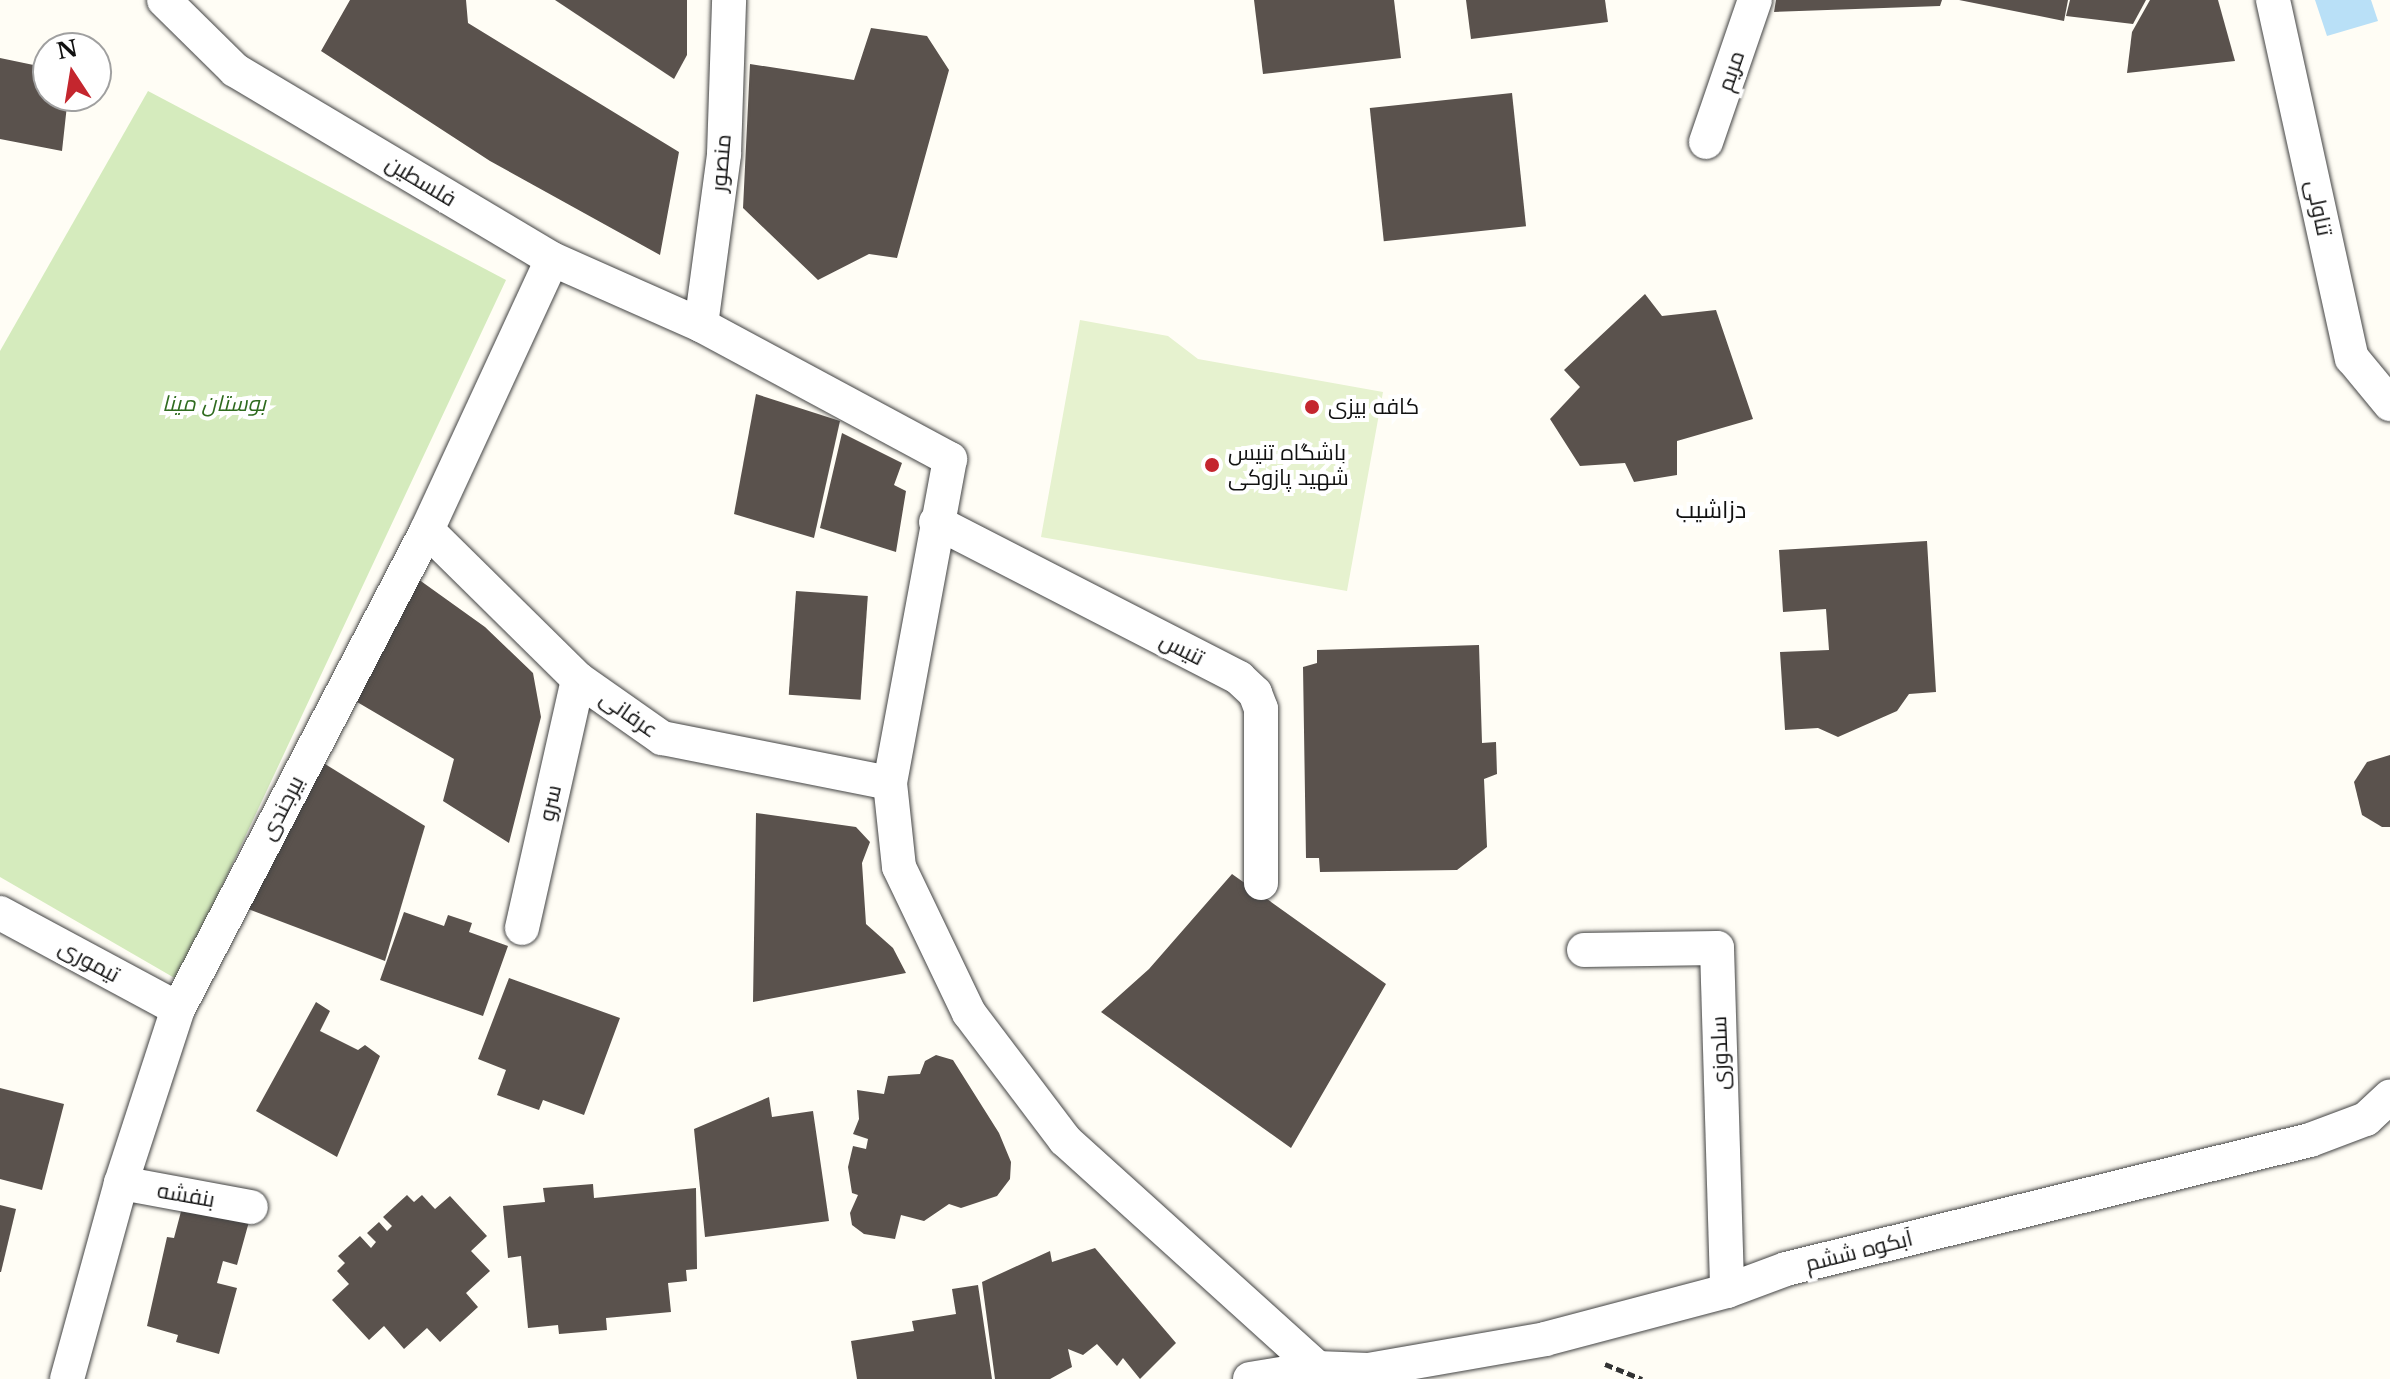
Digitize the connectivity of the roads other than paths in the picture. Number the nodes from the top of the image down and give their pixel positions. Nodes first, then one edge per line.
1 (164, 0) edge
2 (729, 0) edge
3 (1755, 0) edge
4 (2273, 0) edge
5 (1706, 142) dead end
6 (552, 259) junction
7 (701, 325) junction
8 (2390, 404) edge
9 (936, 522) junction
10 (427, 530) junction
11 (578, 679) junction
12 (890, 783) junction
13 (1261, 883) dead end
14 (0, 913) edge
15 (522, 928) dead end
16 (1584, 950) dead end
17 (178, 1009) junction
18 (2390, 1097) edge
19 (121, 1183) junction
20 (251, 1207) dead end
21 (1727, 1291) junction
22 (1319, 1374) edge
23 (67, 1379) edge
24 (1250, 1379) edge

1 - 6 street, فلسطین
2 - 7 street, منصور
3 - 5 street, مریم
4 - 8 street, تناولی
6 - 7 street, فلسطین
6 - 10 street, بیرجندی
7 - 9 street, فلسطین
9 - 12 street
9 - 13 street, تنیس
10 - 11 street, عرفانی
10 - 17 street, بیرجندی
11 - 12 street, عرفانی
11 - 15 street, سرو
12 - 22 street
14 - 17 street, تیموری
16 - 21 street, سلدوزی
17 - 19 street, بیرجندی
18 - 21 street, آبکوه ششم
19 - 20 street, بنفشه
19 - 23 street, بیرجندی
21 - 22 street, آبکوه ششم
22 - 24 street, آبکوه ششم

